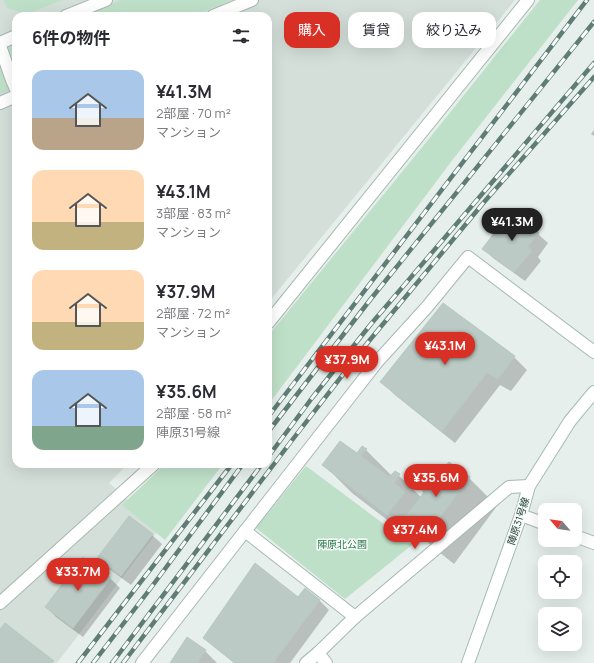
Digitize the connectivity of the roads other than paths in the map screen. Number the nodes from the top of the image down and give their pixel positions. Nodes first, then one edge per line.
1 (106, 0) edge
2 (252, 0) edge
3 (528, 0) edge
4 (76, 12) edge
5 (223, 12) edge
6 (12, 38) edge
7 (0, 43) edge
8 (0, 46) edge
9 (12, 80) edge
10 (12, 98) edge
11 (0, 103) edge
12 (272, 318) edge
13 (594, 352) edge
14 (594, 392) edge
15 (150, 468) edge
16 (529, 486) junction
17 (521, 515) junction
18 (538, 521) edge
19 (245, 531) junction
20 (582, 539) edge
21 (594, 543) edge
22 (0, 603) edge
23 (355, 617) junction
24 (318, 653) junction
25 (142, 663) edge
26 (306, 663) edge
27 (326, 663) edge
28 (468, 663) edge

1 - 4 street
2 - 5 street
3 - 12 street
6 - 7 street
8 - 9 street
10 - 11 street
13 - 19 street
14 - 16 street, 陣原31号線
15 - 22 street
16 - 17 street, 陣原31号線
16 - 23 street
17 - 18 street
17 - 28 street, 陣原31号線
19 - 23 street
19 - 25 street
20 - 21 street
23 - 24 street
24 - 26 street
24 - 27 street

